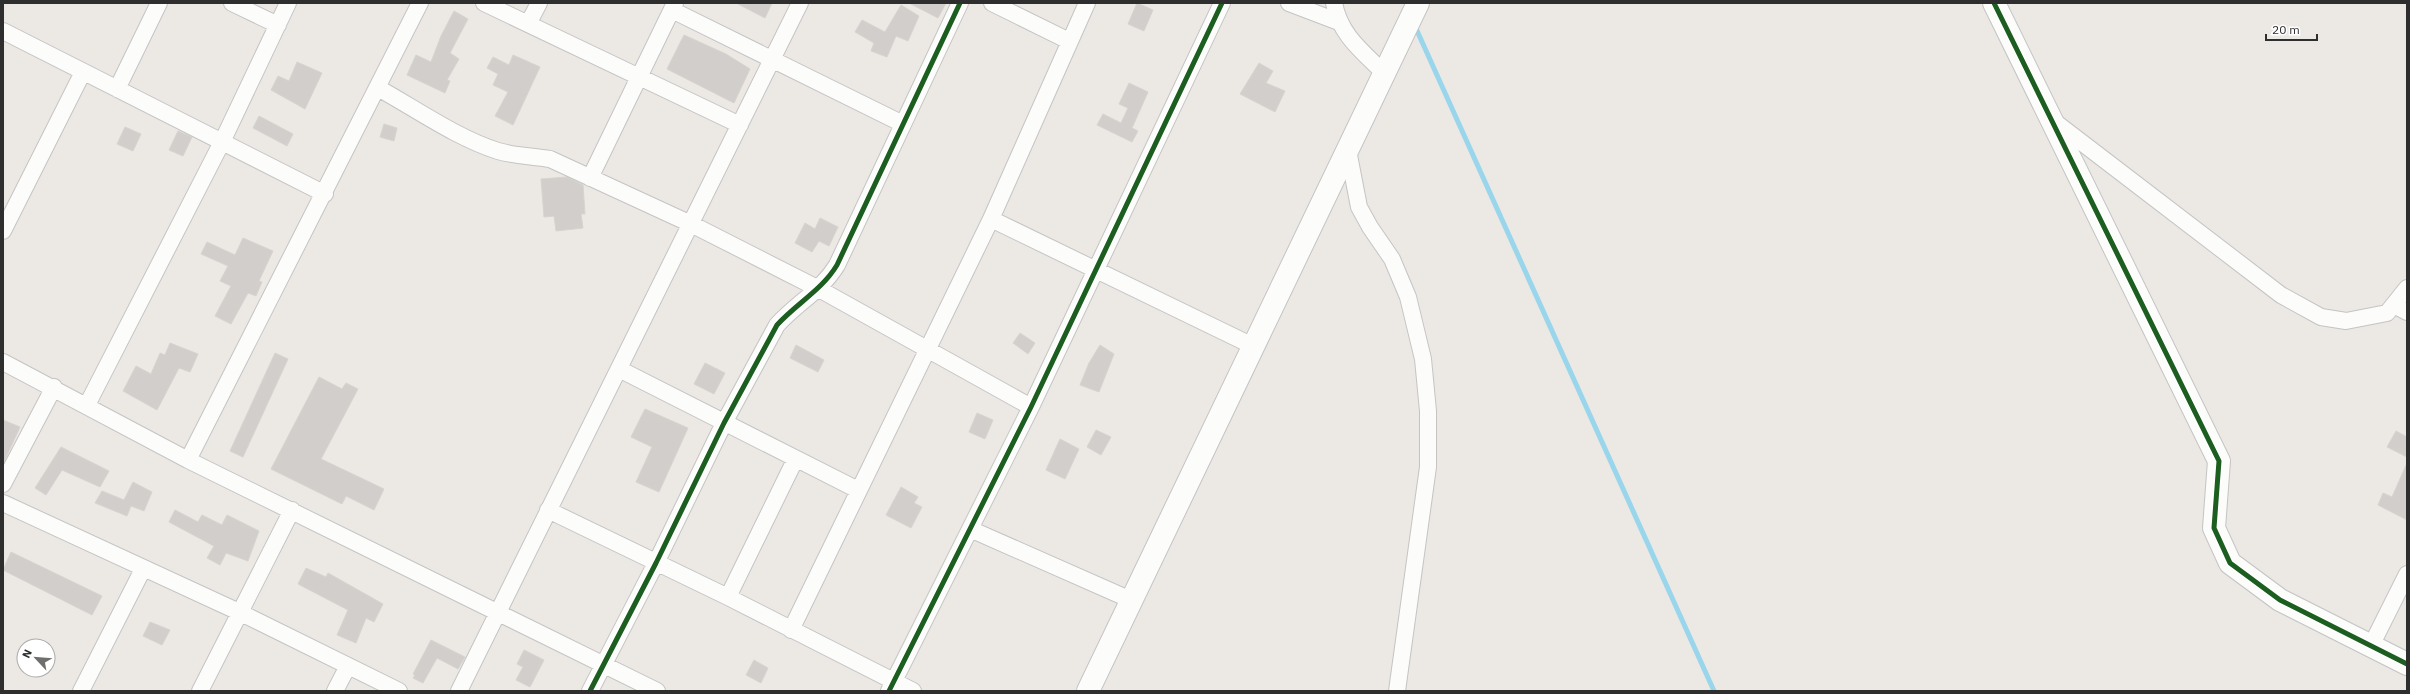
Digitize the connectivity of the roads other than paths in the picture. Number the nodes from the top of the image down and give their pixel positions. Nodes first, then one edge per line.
1 (159, 3) edge
2 (232, 3) edge
3 (288, 3) edge
4 (420, 3) edge
5 (484, 3) edge
6 (539, 3) edge
7 (800, 3) edge
8 (960, 3) edge
9 (992, 3) edge
10 (1086, 3) edge
11 (1222, 3) edge
12 (1289, 3) edge
13 (1334, 3) edge
14 (1418, 3) edge
15 (1994, 3) edge
16 (674, 7) edge
17 (1339, 22) junction
18 (528, 24) junction
19 (278, 25) junction
20 (3, 31) edge
21 (1069, 41) junction
22 (772, 61) junction
23 (83, 72) junction
24 (1384, 73) junction
25 (639, 78) junction
26 (378, 88) junction
27 (117, 89) junction
28 (2051, 119) junction
29 (903, 124) junction
30 (740, 125) junction
31 (222, 142) junction
32 (1348, 150) junction
33 (590, 178) junction
34 (325, 194) junction
35 (991, 219) junction
36 (691, 224) junction
37 (3, 231) edge
38 (1096, 269) junction
39 (2407, 288) edge
40 (819, 289) junction
41 (2400, 309) edge
42 (927, 347) junction
43 (1255, 347) junction
44 (3, 362) edge
45 (619, 369) junction
46 (54, 387) junction
47 (87, 405) junction
48 (1031, 406) junction
49 (724, 423) junction
50 (188, 460) junction
51 (795, 460) junction
52 (3, 484) edge
53 (858, 490) junction
54 (3, 503) edge
55 (292, 510) junction
56 (548, 510) junction
57 (970, 529) junction
58 (656, 563) junction
59 (144, 569) junction
60 (2407, 574) edge
61 (728, 597) junction
62 (1131, 600) junction
63 (498, 611) junction
64 (239, 612) junction
65 (790, 630) junction
66 (2371, 646) junction
67 (604, 664) junction
68 (2407, 664) edge
69 (348, 666) junction
70 (891, 686) edge
71 (81, 691) edge
72 (200, 691) edge
73 (335, 691) edge
74 (399, 691) edge
75 (459, 691) edge
76 (590, 691) edge
77 (657, 691) edge
78 (912, 691) edge
79 (1088, 691) edge
80 (1397, 691) edge

1 - 27 street
2 - 19 street
3 - 19 street
4 - 26 street
5 - 18 street
6 - 18 street
7 - 22 street
8 - 29 street
9 - 21 street
10 - 21 street
11 - 38 street
12 - 17 street
13 - 17 street
14 - 24 street
15 - 28 street
16 - 22 street
16 - 25 street
17 - 24 street
18 - 25 street
19 - 31 street
20 - 23 street
21 - 35 street
22 - 29 street
22 - 30 street
23 - 27 street
23 - 37 street
24 - 32 street
25 - 30 street
25 - 33 street
26 - 33 street
26 - 34 street
27 - 31 street
28 - 41 street
28 - 66 street
29 - 40 street
30 - 36 street
31 - 34 street
31 - 47 street
32 - 43 street
32 - 80 street
33 - 36 street
34 - 50 street
35 - 38 street
35 - 42 street
36 - 40 street
36 - 45 street
38 - 43 street
38 - 48 street
39 - 41 street
40 - 42 street
40 - 49 street
42 - 48 street
42 - 53 street
43 - 62 street
44 - 46 street
45 - 49 street
45 - 56 street
46 - 47 street
46 - 52 street
47 - 50 street
48 - 57 street
49 - 51 street
49 - 58 street
50 - 55 street
51 - 53 street
51 - 61 street
53 - 65 street
54 - 59 street
55 - 63 street
55 - 64 street
56 - 58 street
56 - 63 street
57 - 62 street
57 - 70 street
58 - 61 street
58 - 67 street
59 - 64 street
59 - 71 street
60 - 66 street
61 - 65 street
62 - 79 street
63 - 67 street
63 - 75 street
64 - 69 street
64 - 72 street
65 - 70 street
66 - 68 street
67 - 76 street
67 - 77 street
69 - 73 street
69 - 74 street
70 - 78 street

